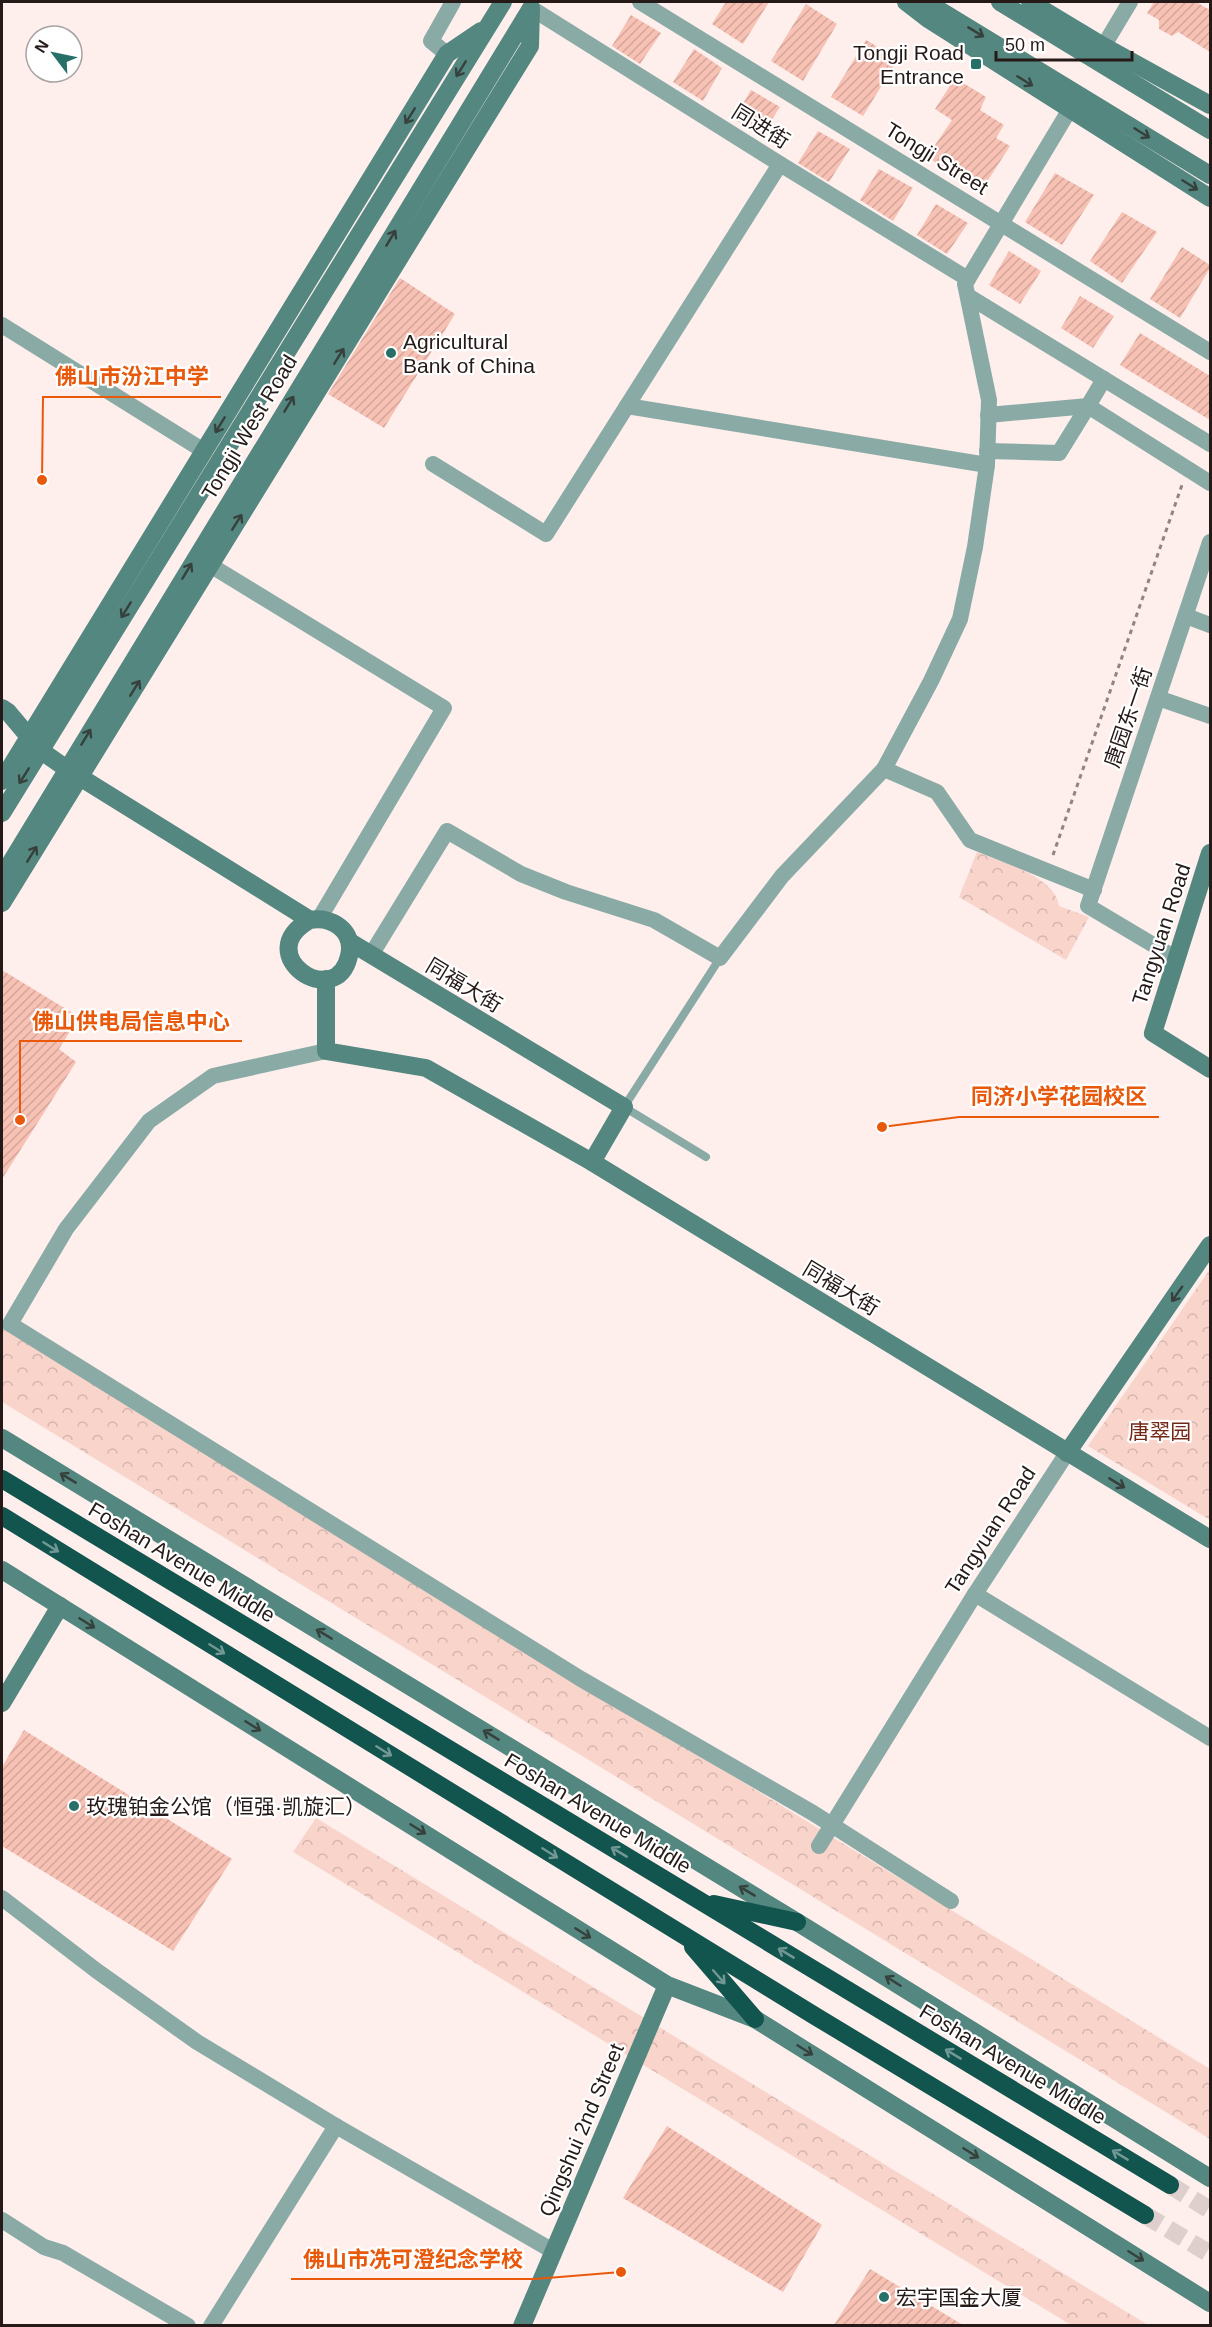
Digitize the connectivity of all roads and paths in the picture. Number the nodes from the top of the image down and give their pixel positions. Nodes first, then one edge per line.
1 (453, 2) edge
2 (503, 2) edge
3 (640, 2) edge
4 (906, 2) edge
5 (926, 2) edge
6 (1000, 2) edge
7 (1030, 2) edge
8 (1130, 2) edge
9 (533, 5) edge
10 (488, 26) junction
11 (1099, 53) junction
12 (447, 54) junction
13 (1210, 105) edge
14 (1070, 109) junction
15 (1210, 130) edge
16 (780, 164) junction
17 (1210, 175) edge
18 (1210, 198) edge
19 (1002, 224) junction
20 (968, 279) junction
21 (329, 280) junction
22 (968, 296) junction
23 (291, 309) junction
24 (2, 325) edge
25 (1210, 351) edge
26 (278, 364) junction
27 (1104, 379) junction
28 (627, 406) junction
29 (1088, 406) junction
30 (988, 415) junction
31 (1210, 444) edge
32 (204, 451) junction
33 (987, 458) junction
34 (433, 464) dead end
35 (1188, 469) junction
36 (1210, 483) edge
37 (1210, 542) edge
38 (210, 565) junction
39 (1186, 616) junction
40 (1210, 625) edge
41 (1158, 698) junction
42 (2, 708) edge
43 (1210, 716) edge
44 (34, 744) junction
45 (884, 769) junction
46 (73, 773) junction
47 (2, 781) edge
48 (2, 813) edge
49 (1210, 853) edge
50 (1047, 871) junction
51 (2, 877) edge
52 (1094, 890) junction
53 (2, 903) edge
54 (314, 919) junction
55 (350, 942) junction
56 (371, 955) junction
57 (720, 958) junction
58 (1177, 959) junction
59 (327, 979) junction
60 (326, 1051) junction
61 (1210, 1069) edge
62 (624, 1107) junction
63 (706, 1157) dead end
64 (592, 1162) junction
65 (1210, 1245) edge
66 (2, 1438) edge
67 (1067, 1453) junction
68 (2, 1479) edge
69 (2, 1516) edge
70 (1210, 1539) edge
71 (2, 1570) edge
72 (975, 1594) junction
73 (60, 1606) junction
74 (2, 1703) edge
75 (1210, 1738) edge
76 (832, 1825) junction
77 (819, 1846) dead end
78 (2, 1898) edge
79 (700, 1901) junction
80 (951, 1901) dead end
81 (797, 1922) junction
82 (682, 1934) junction
83 (667, 1985) junction
84 (755, 2019) junction
85 (336, 2126) junction
86 (1210, 2178) edge
87 (1170, 2185) tunnel mouth
88 (1145, 2214) tunnel mouth
89 (2, 2220) edge
90 (554, 2251) junction
91 (1210, 2303) edge
92 (188, 2325) edge
93 (211, 2325) edge
94 (522, 2325) edge

1 - 12 street
2 - 10 main road, Tongji West Road
3 - 19 street, Tongji Street
4 -> 14 main road
5 -> 17 main road
6 - 11 main road
7 - 11 main road
8 - 11 street
9 - 16 street, 同进街
38 -> 9 main road
46 -> 9 main road, Tongji West Road
10 - 12 main road
10 -> 21 main road, Tongji West Road
11 - 13 main road
11 - 15 main road
12 -> 23 main road
14 -> 18 main road
14 - 19 street
16 - 20 street, 同进街
16 - 28 street
19 - 20 street
19 - 25 street, Tongji Street
20 - 22 street
21 - 23 main road
21 - 26 main road, Tongji West Road
22 - 27 street
22 - 30 street
23 - 26 main road
23 -> 32 main road
24 - 32 street
26 -> 44 main road, Tongji West Road
27 - 29 street
27 - 31 street
28 - 33 street
28 - 34 street
29 - 30 street
29 - 33 street
29 - 35 street
30 - 33 street
32 - 44 main road
33 - 45 street
35 - 36 street
35 - 50 path
37 - 39 street, 唐园东一街
46 -> 38 main road
38 - 54 street
39 - 40 street
39 - 41 street, 唐园东一街
41 - 43 street
41 - 52 street, 唐园东一街
42 - 44 main road, 同福大街
44 - 46 main road, 同福大街
44 - 47 main road
44 -> 48 main road, Tongji West Road
45 - 50 street
45 - 57 street
46 - 51 main road, Tongji West Road
53 -> 46 main road
46 - 54 main road, 同福大街
49 - 58 main road, Tangyuan Road
50 - 52 street
52 - 58 street, 唐园东一街
54 - 55 main road, 同福大街
54 - 59 main road
55 - 56 main road, 同福大街
55 - 59 main road
56 - 57 street
56 - 62 main road, 同福大街
57 - 62 lane
58 - 61 main road, Tangyuan Road
59 - 60 main road
60 - 64 main road, 同福大街
60 - 76 street
62 - 63 lane
62 - 64 main road
64 - 67 main road, 同福大街
65 -> 67 main road, Tangyuan Road
81 -> 66 main road
67 -> 70 main road, 同福大街
67 - 72 street, Tangyuan Road
79 -> 68 highway, Foshan Avenue Middle
69 -> 82 highway
71 - 73 main road
72 - 75 street
72 - 76 street, Tangyuan Road
73 - 74 main road
73 -> 83 main road
76 - 77 street, Tangyuan Road
76 - 80 street
78 - 85 street
79 - 81 highway
87 -> 79 highway, Foshan Avenue Middle
86 -> 81 main road
82 -> 84 highway
82 - 88 highway
83 - 84 main road
83 - 90 main road, Qingshui 2nd Street
84 -> 91 main road
85 - 90 street
85 - 93 street
89 - 92 street
90 - 94 main road, Qingshui 2nd Street

